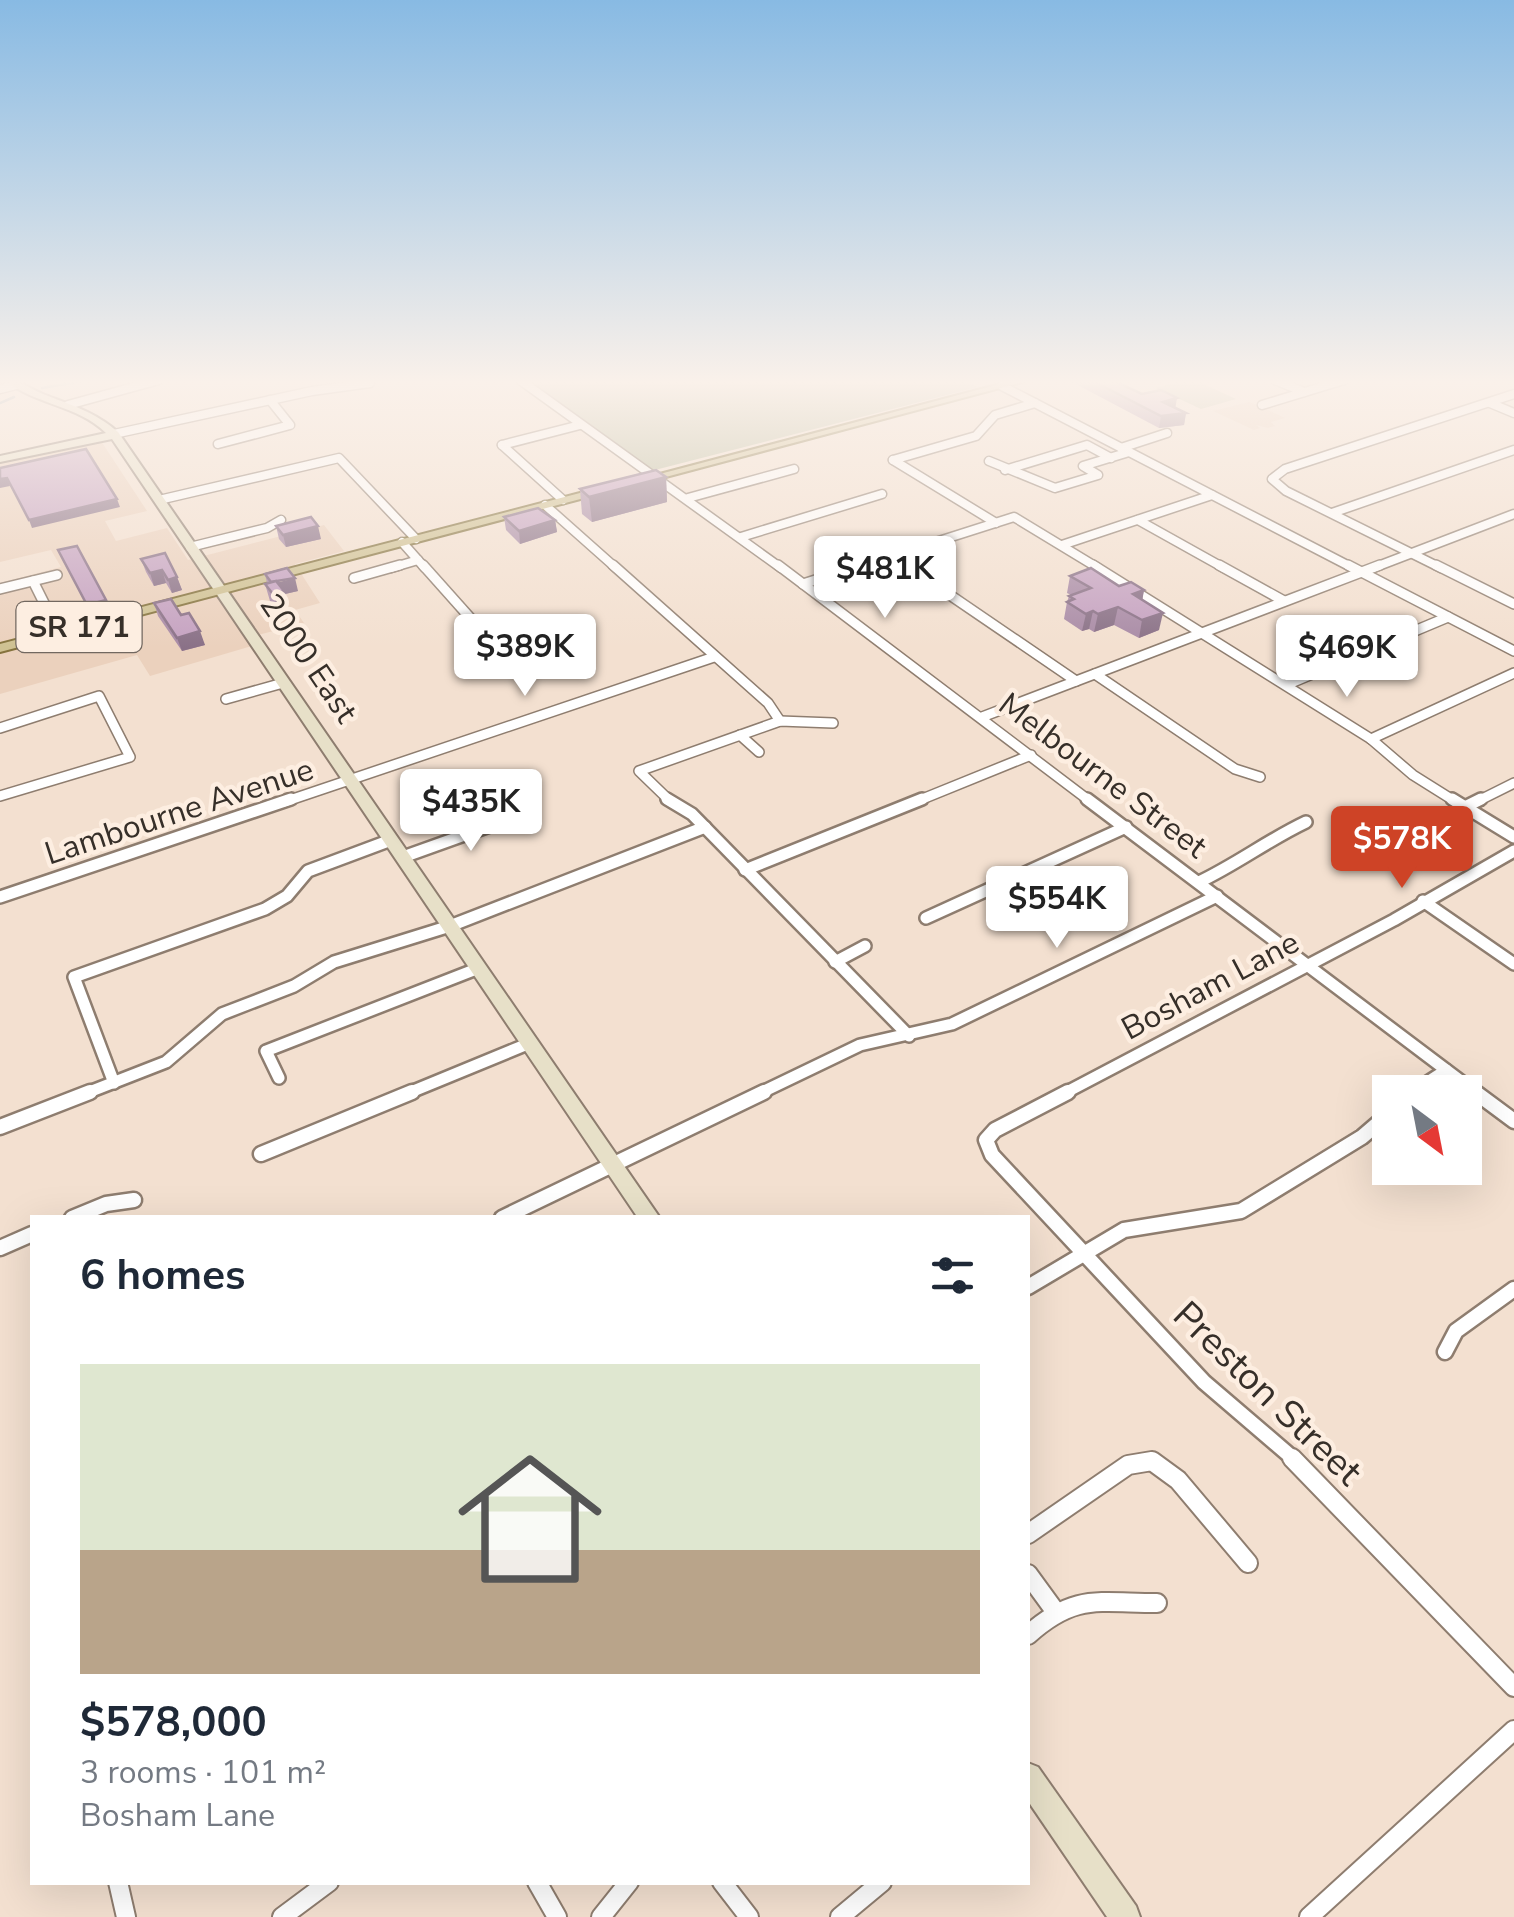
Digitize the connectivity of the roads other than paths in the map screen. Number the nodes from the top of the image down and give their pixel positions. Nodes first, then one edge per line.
1 (138, 469) edge
2 (291, 469) edge
3 (351, 469) edge
4 (529, 469) edge
5 (644, 469) edge
6 (684, 469) edge
7 (792, 469) edge
8 (908, 469) edge
9 (1089, 469) edge
10 (1163, 469) edge
11 (1284, 469) edge
12 (1459, 469) edge
13 (1005, 470) edge
14 (655, 477) junction
15 (636, 482) edge
16 (618, 486) edge
17 (882, 494) dead end
18 (1212, 495) junction
19 (688, 498) junction
20 (159, 500) junction
21 (562, 500) junction
22 (545, 505) junction
23 (1332, 514) junction
24 (1514, 514) edge
25 (280, 520) edge
26 (1138, 520) junction
27 (996, 523) junction
28 (741, 537) junction
29 (416, 539) junction
30 (402, 542) junction
31 (1062, 546) junction
32 (190, 547) junction
33 (1411, 553) junction
34 (892, 556) junction
35 (418, 560) junction
36 (1360, 572) junction
37 (57, 574) dead end
38 (354, 578) dead end
39 (34, 580) junction
40 (803, 584) junction
41 (1514, 588) edge
42 (0, 589) edge
43 (220, 590) junction
44 (1496, 596) junction
45 (1284, 601) junction
46 (1514, 604) edge
47 (1448, 617) junction
48 (1204, 632) junction
49 (59, 633) junction
50 (0, 648) edge
51 (1514, 651) edge
52 (714, 657) junction
53 (513, 666) dead end
54 (1095, 674) junction
55 (1514, 674) edge
56 (1076, 681) junction
57 (283, 683) junction
58 (1286, 684) junction
59 (226, 699) dead end
60 (982, 718) junction
61 (780, 721) junction
62 (833, 723) dead end
63 (0, 728) edge
64 (740, 735) junction
65 (1370, 739) junction
66 (759, 752) dead end
67 (1031, 755) junction
68 (1260, 777) dead end
69 (349, 778) junction
70 (1514, 783) edge
71 (0, 796) edge
72 (1466, 808) junction
73 (526, 812) dead end
74 (1306, 822) dead end
75 (1126, 827) junction
76 (705, 828) junction
77 (1514, 837) edge
78 (391, 840) junction
79 (1514, 850) edge
80 (403, 857) junction
81 (745, 870) junction
82 (1199, 882) junction
83 (1217, 896) junction
84 (0, 897) edge
85 (1423, 902) junction
86 (926, 918) dead end
87 (450, 926) junction
88 (866, 946) dead end
89 (836, 962) junction
90 (1514, 964) edge
91 (1308, 966) junction
92 (479, 968) junction
93 (908, 1036) junction
94 (530, 1043) junction
95 (1446, 1070) junction
96 (1438, 1075) edge
97 (279, 1078) dead end
98 (114, 1082) junction
99 (1514, 1121) edge
100 (0, 1126) edge
101 (1372, 1128) edge
102 (986, 1140) joint
103 (261, 1154) dead end
104 (612, 1162) junction
105 (134, 1200) dead end
106 (79, 1215) edge
107 (508, 1215) edge
108 (648, 1215) edge
109 (30, 1235) edge
110 (0, 1248) edge
111 (1083, 1252) junction
112 (1030, 1285) edge
113 (1514, 1289) edge
114 (1444, 1352) dead end
115 (1030, 1533) edge
116 (1248, 1563) dead end
117 (1030, 1577) edge
118 (1157, 1603) dead end
119 (1055, 1612) junction
120 (1030, 1632) edge
121 (1514, 1687) edge
122 (1514, 1730) edge
123 (1030, 1780) edge
124 (119, 1885) edge
125 (325, 1885) edge
126 (540, 1885) edge
127 (628, 1885) edge
128 (724, 1885) edge
129 (878, 1885) edge
130 (126, 1917) edge
131 (282, 1917) edge
132 (556, 1917) edge
133 (601, 1917) edge
134 (749, 1917) edge
135 (840, 1917) edge
136 (1124, 1917) edge
137 (1310, 1917) edge

1 - 20 street, 2000 East
2 - 20 street
3 - 29 street
4 - 21 street
5 - 14 street, Melbourne Street
6 - 14 main road
7 - 19 street
8 - 27 street
9 - 13 street
10 - 18 street
11 - 23 street
12 - 23 street
14 - 15 main road
14 - 19 street, Melbourne Street
16 - 21 main road, SR 171
17 - 28 street
18 - 26 street
18 - 36 street
19 - 28 street, Melbourne Street
20 - 32 street, 2000 East
21 - 22 main road, SR 171
22 - 29 main road, SR 171
22 - 52 street
23 - 33 street
24 - 33 street
25 - 32 street
26 - 31 street
26 - 45 street
27 - 31 street
27 - 34 street
28 - 40 street, Melbourne Street
29 - 30 main road, SR 171
30 - 35 street
30 - 43 main road, SR 171
31 - 48 street
32 - 43 street, 2000 East
33 - 36 street
33 - 44 street
34 - 40 street
34 - 56 street
35 - 38 street
35 - 53 street
36 - 45 street
36 - 47 street
37 - 39 street
39 - 42 street
39 - 49 street
40 - 60 street, Melbourne Street
41 - 44 street
43 - 49 main road, SR 171
43 - 57 street, 2000 East
44 - 46 street
45 - 48 street
47 - 51 street
47 - 58 street
48 - 54 street
48 - 58 street
49 - 50 main road, SR 171
52 - 61 street
52 - 69 street, Lambourne Avenue
54 - 56 street
54 - 68 street
55 - 65 street
56 - 60 street
57 - 59 street
57 - 69 street, 2000 East
58 - 65 street
60 - 67 street, Melbourne Street
61 - 62 street
61 - 64 street
63 - 71 street
64 - 66 street
64 - 76 street
65 - 72 street
67 - 75 street, Melbourne Street
67 - 81 street
69 - 78 street, 2000 East
69 - 84 street, Lambourne Avenue
70 - 72 street
72 - 77 street
73 - 80 street
74 - 82 street
75 - 82 street, Melbourne Street
75 - 86 street
76 - 81 street
76 - 87 street
78 - 80 street, 2000 East
78 - 98 street
79 - 85 street, Bosham Lane
80 - 87 street, 2000 East
81 - 89 street
82 - 83 street, Melbourne Street
83 - 91 street, Melbourne Street
83 - 93 street
85 - 90 street
85 - 91 street, Bosham Lane
87 - 92 street, 2000 East
87 - 98 street
88 - 89 street
89 - 93 street
91 - 95 street, Melbourne Street
91 - 102 street, Bosham Lane
92 - 94 street, 2000 East
92 - 97 street
93 - 104 street
94 - 103 street
94 - 104 street, 2000 East
95 - 96 street
95 - 99 street, Melbourne Street
98 - 100 street
101 - 111 street
102 - 111 street, Preston Street
104 - 107 street
104 - 108 street, 2000 East
105 - 106 street
109 - 110 street
111 - 112 street
111 - 121 street, Preston Street
113 - 114 street
115 - 116 street
117 - 119 street
118 - 119 street
119 - 120 street
122 - 137 street
123 - 136 street
124 - 130 street
125 - 131 street
126 - 132 street
127 - 133 street
128 - 134 street
129 - 135 street

